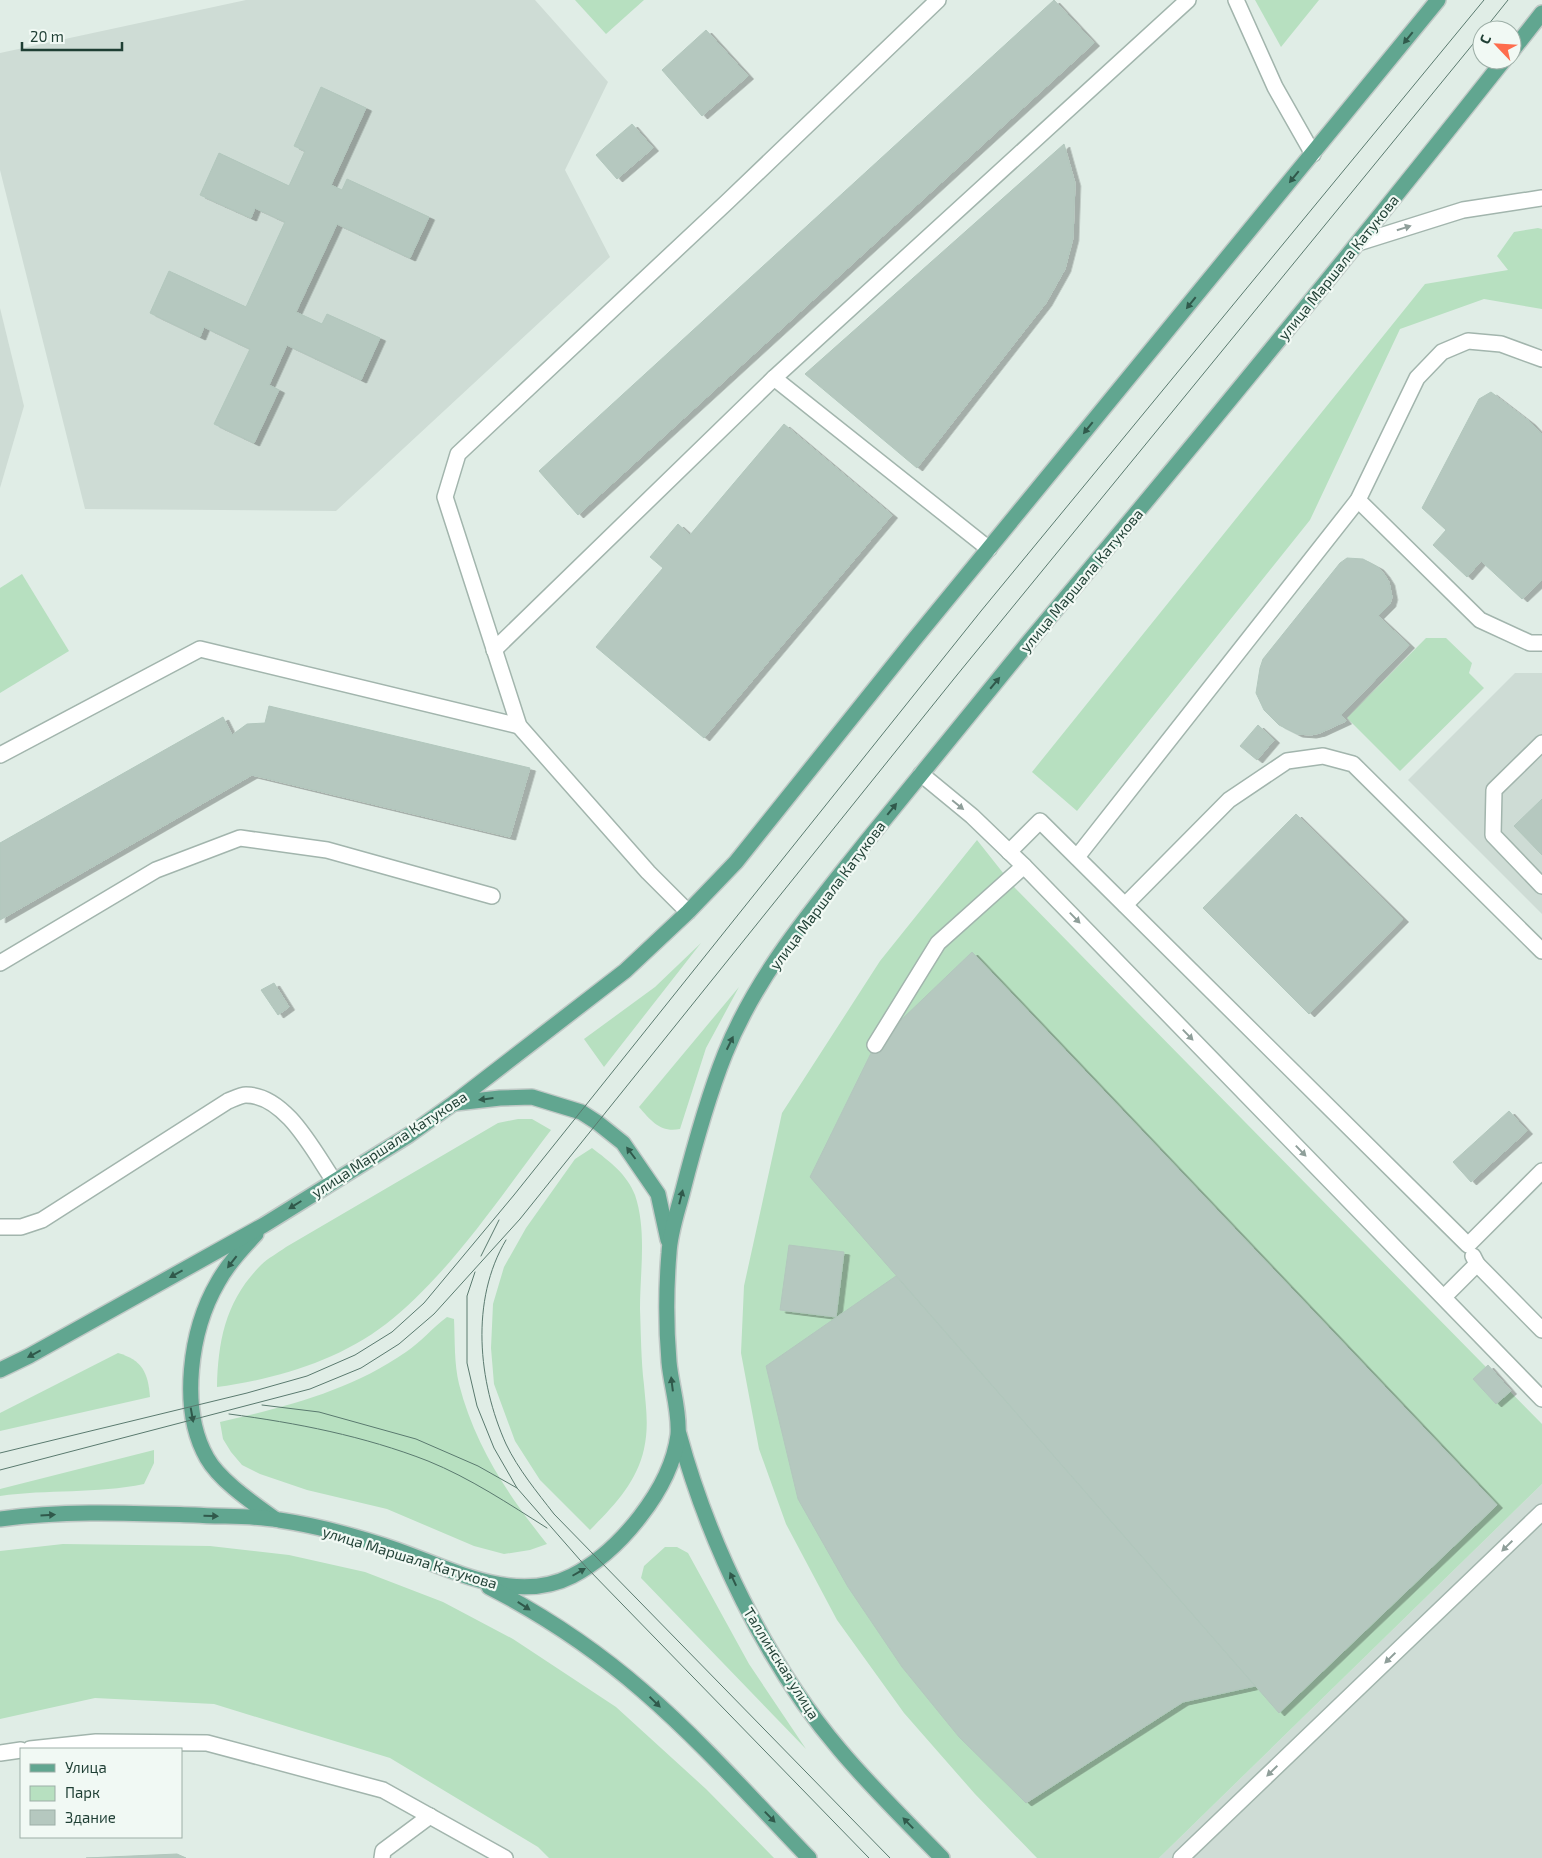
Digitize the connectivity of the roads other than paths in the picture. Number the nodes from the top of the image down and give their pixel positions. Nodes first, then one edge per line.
1 (938, 0) edge
2 (1188, 0) edge
3 (1236, 0) edge
4 (1438, 0) edge
5 (1542, 13) edge
6 (1522, 38) edge
7 (1496, 70) edge
8 (1313, 154) junction
9 (1542, 198) edge
10 (1358, 243) junction
11 (1542, 359) edge
12 (774, 378) junction
13 (1358, 500) junction
14 (989, 549) junction
15 (1542, 643) edge
16 (494, 650) junction
17 (519, 726) junction
18 (1542, 743) edge
19 (0, 755) edge
20 (921, 774) junction
21 (1009, 852) junction
22 (1077, 857) junction
23 (1024, 866) junction
24 (1542, 886) edge
25 (492, 896) dead end
26 (1125, 905) junction
27 (688, 912) junction
28 (1542, 951) edge
29 (0, 963) edge
30 (875, 1045) dead end
31 (454, 1103) junction
32 (1542, 1171) edge
33 (334, 1181) junction
34 (264, 1225) junction
35 (0, 1227) edge
36 (669, 1245) junction
37 (1468, 1245) junction
38 (1477, 1264) junction
39 (1444, 1297) junction
40 (1542, 1330) edge
41 (0, 1370) edge
42 (1542, 1399) edge
43 (678, 1433) junction
44 (1542, 1512) edge
45 (0, 1519) edge
46 (274, 1519) junction
47 (465, 1575) junction
48 (39, 1748) edge
49 (20, 1750) edge
50 (0, 1753) edge
51 (430, 1816) junction
52 (382, 1858) edge
53 (506, 1858) edge
54 (809, 1858) edge
55 (942, 1858) edge
56 (1181, 1858) edge

1 - 16 street
2 - 12 street
3 - 8 street
4 -> 8 main road, улица Маршала Катукова
5 - 6 main road
7 - 10 main road, улица Маршала Катукова
8 -> 14 main road, улица Маршала Катукова
10 -> 9 street
20 -> 10 main road, улица Маршала Катукова
11 - 13 street
12 - 14 street
12 - 16 street
13 - 15 street
13 - 22 street
14 - 27 main road, улица Маршала Катукова
16 - 17 street
17 - 19 street
17 - 27 street
18 - 24 street
20 -> 21 street
36 -> 20 main road, улица Маршала Катукова
21 - 22 street
21 - 23 street
22 - 26 street
23 - 30 street
23 -> 39 street
25 - 29 street
26 - 28 street
26 - 37 street
27 - 31 main road, улица Маршала Катукова
31 - 33 main road, улица Маршала Катукова
36 -> 31 main road
32 - 37 street
33 -> 34 main road, улица Маршала Катукова
33 - 35 street
34 -> 41 main road, улица Маршала Катукова
34 -> 46 main road
43 -> 36 main road, улица Маршала Катукова
37 - 38 street
38 - 39 street
38 - 40 street
39 - 42 street
47 -> 43 main road, улица Маршала Катукова
55 -> 43 main road, Таллинская улица
44 -> 56 street
45 -> 46 main road, улица Маршала Катукова
46 - 47 main road, улица Маршала Катукова
47 -> 54 main road
48 - 51 street
49 - 50 street
51 - 52 street
51 - 53 street

